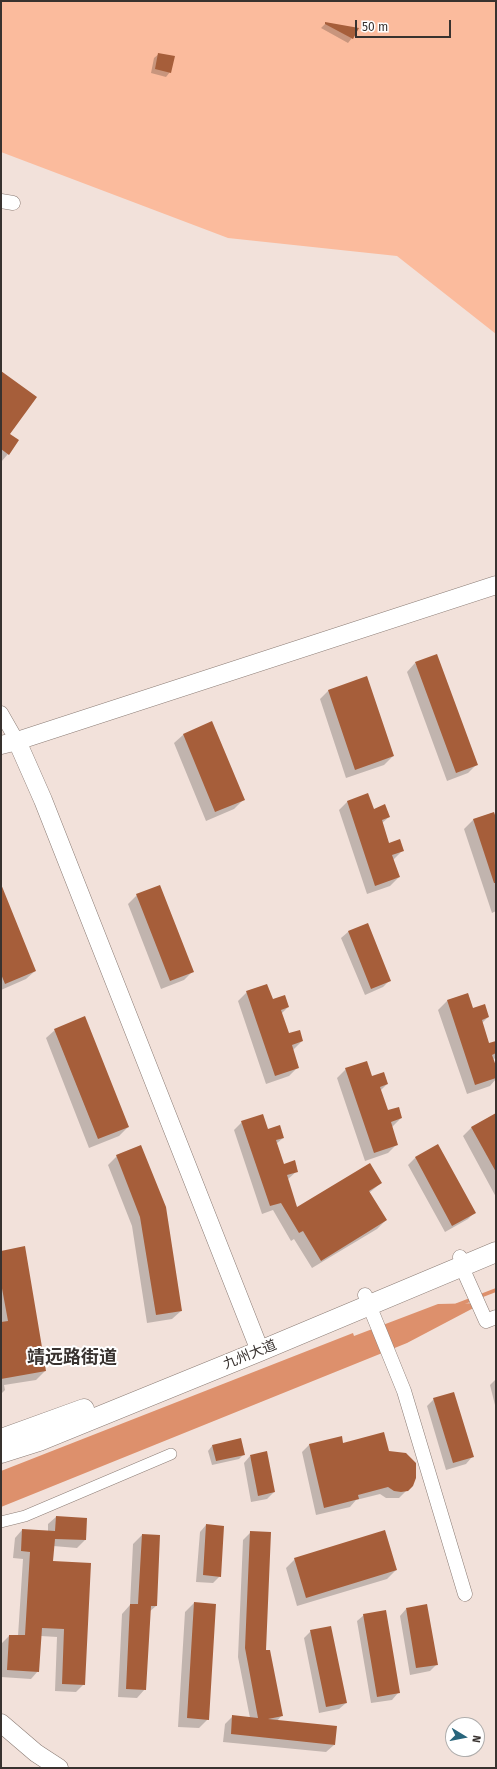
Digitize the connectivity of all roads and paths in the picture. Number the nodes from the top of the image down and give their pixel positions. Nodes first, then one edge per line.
1 (496, 585) edge
2 (1, 713) edge
3 (9, 743) edge
4 (496, 1243) edge
5 (496, 1252) edge
6 (461, 1261) junction
7 (371, 1307) junction
8 (496, 1317) edge
9 (258, 1346) junction
10 (1, 1439) edge
11 (1, 1453) edge
12 (171, 1454) dead end
13 (1, 1522) edge
14 (465, 1594) dead end
15 (1, 1723) edge
16 (59, 1768) edge

1 - 3 street
2 - 3 street
3 - 9 street
4 - 6 main road
5 - 6 main road, 九州大道
6 - 7 main road, 九州大道
6 - 8 street
7 - 9 main road, 九州大道
7 - 14 street
9 - 10 main road
9 - 11 main road, 九州大道
12 - 13 street
15 - 16 street

